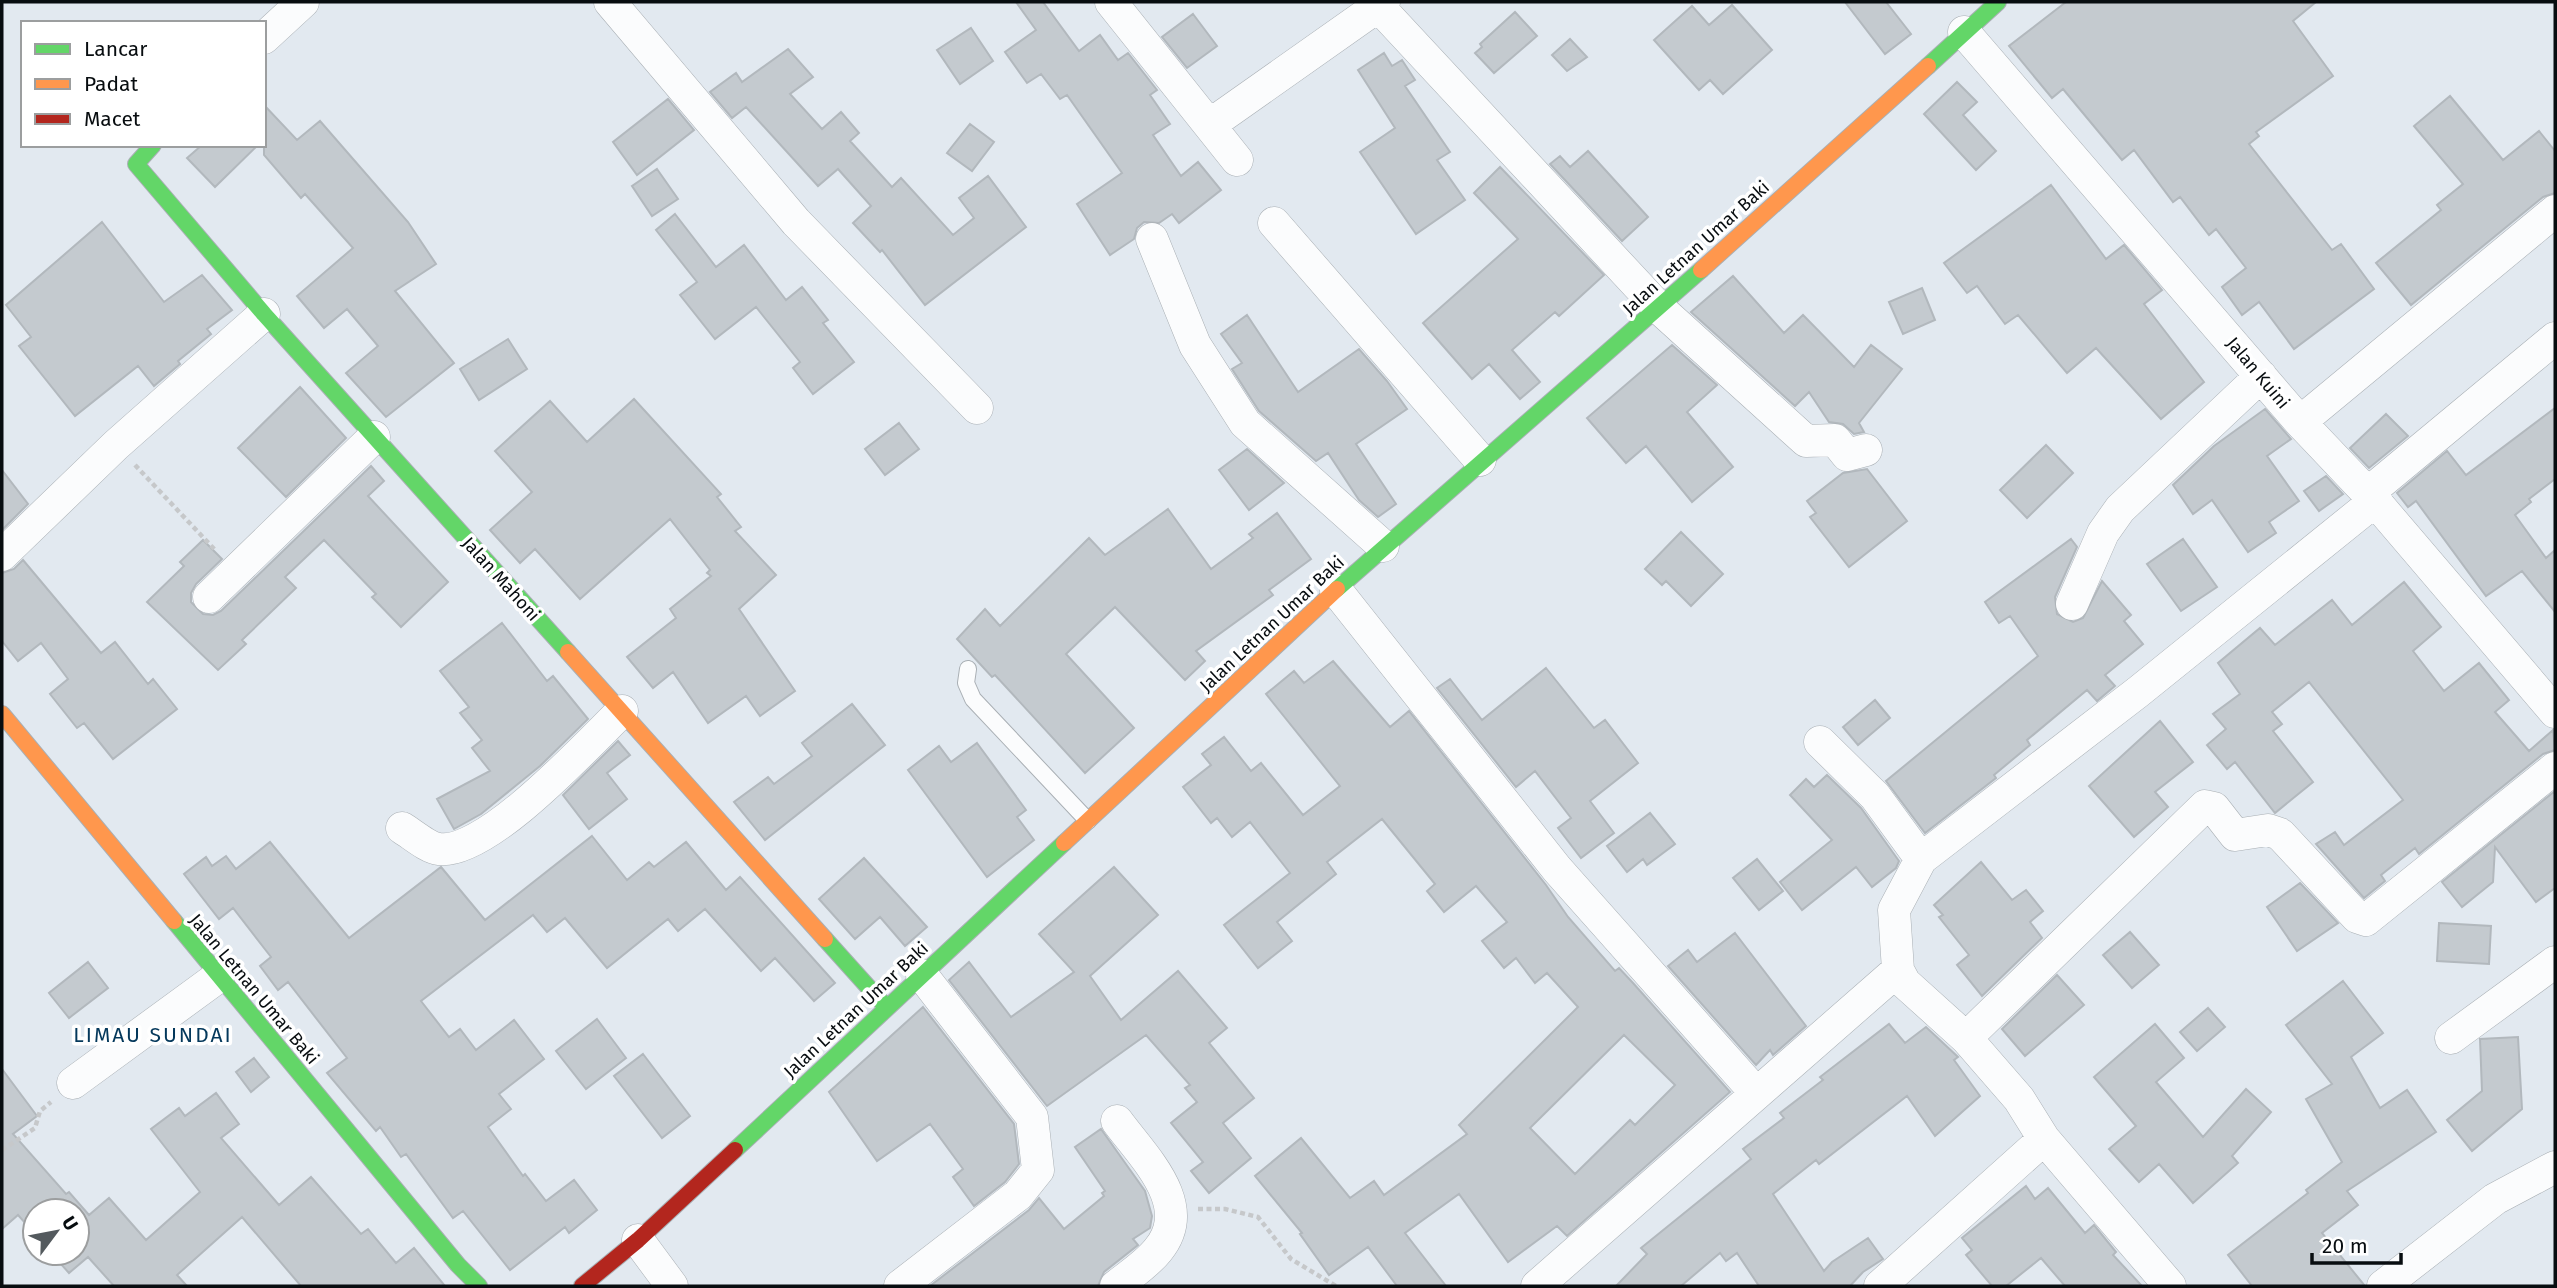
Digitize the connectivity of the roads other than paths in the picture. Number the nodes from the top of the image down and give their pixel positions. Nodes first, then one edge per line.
1 (303, 2) edge
2 (610, 2) edge
3 (1111, 2) edge
4 (1998, 2) edge
5 (1381, 4) edge
6 (1964, 32) junction
7 (266, 36) edge
8 (1211, 124) junction
9 (151, 147) edge
10 (1237, 160) dead end
11 (2555, 211) edge
12 (1274, 223) dead end
13 (1152, 239) dead end
14 (1659, 308) junction
15 (264, 314) junction
16 (2555, 338) edge
17 (2261, 376) junction
18 (977, 408) dead end
19 (2300, 422) junction
20 (374, 437) junction
21 (1866, 450) dead end
22 (1480, 460) junction
23 (2371, 497) junction
24 (1383, 546) junction
25 (2, 555) edge
26 (1336, 590) junction
27 (209, 597) dead end
28 (2072, 604) dead end
29 (968, 669) dead end
30 (622, 711) junction
31 (2555, 712) edge
32 (2, 714) edge
33 (1820, 742) dead end
34 (2555, 768) edge
35 (1088, 821) junction
36 (402, 828) dead end
37 (1921, 859) junction
38 (2555, 962) edge
39 (1898, 970) junction
40 (922, 975) junction
41 (218, 977) junction
42 (887, 1008) junction
43 (1966, 1038) junction
44 (2451, 1038) dead end
45 (73, 1083) road end
46 (1756, 1093) junction
47 (1118, 1121) dead end
48 (2044, 1139) junction
49 (2555, 1167) edge
50 (638, 1240) junction
51 (480, 1286) edge
52 (582, 1286) edge
53 (672, 1286) edge
54 (900, 1286) edge
55 (1116, 1286) edge
56 (1537, 1286) edge
57 (1880, 1286) edge
58 (2170, 1286) edge
59 (2383, 1286) edge

1 - 7 street
2 - 18 street
3 - 8 street
4 - 6 street, Jalan Letnan Umar Baki
5 - 8 street
5 - 14 street
6 - 14 street, Jalan Letnan Umar Baki
6 - 17 street, Jalan Kuini
8 - 10 street
9 - 15 street, Jalan Mahoni
11 - 19 street
12 - 22 street
13 - 24 street
14 - 21 street
14 - 22 street, Jalan Letnan Umar Baki
15 - 20 street, Jalan Mahoni
15 - 25 street
16 - 23 street
17 - 19 street, Jalan Kuini
17 - 28 street
19 - 23 street, Jalan Kuini
20 - 27 street
20 - 30 street, Jalan Mahoni
22 - 24 street, Jalan Letnan Umar Baki
23 - 31 street, Jalan Kuini
23 - 37 street
24 - 26 street, Jalan Letnan Umar Baki
26 - 35 street, Jalan Letnan Umar Baki
26 - 46 street
29 - 35 lane
30 - 36 street
30 - 42 street, Jalan Mahoni
32 - 41 street, Jalan Letnan Umar Baki
33 - 37 street
34 - 43 street
35 - 40 street, Jalan Letnan Umar Baki
37 - 39 street
38 - 44 street
39 - 43 street
39 - 46 street
40 - 42 street, Jalan Letnan Umar Baki
40 - 54 street
41 - 45 street
41 - 51 street, Jalan Letnan Umar Baki
42 - 50 street, Jalan Letnan Umar Baki
43 - 48 street
46 - 56 street
47 - 55 street
48 - 57 street
48 - 58 street
49 - 59 street
50 - 52 street, Jalan Letnan Umar Baki
50 - 53 street

